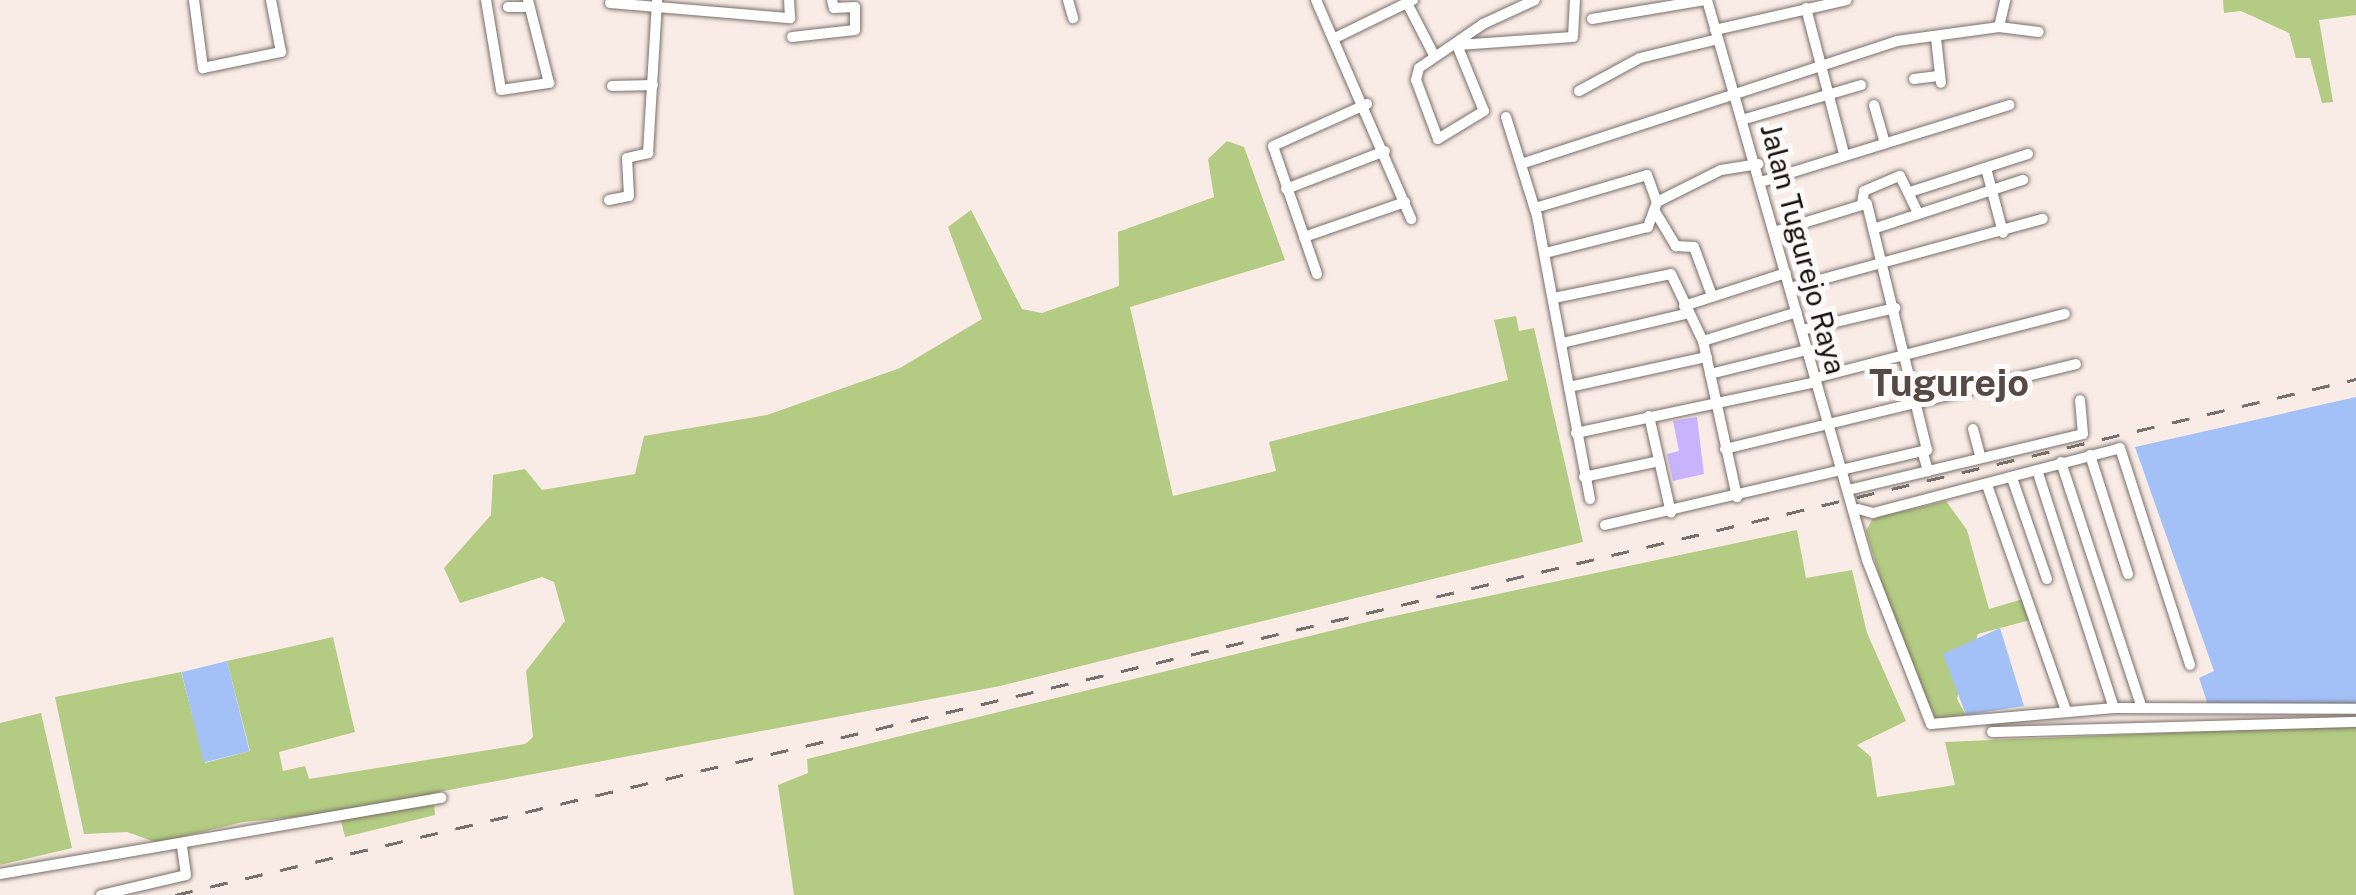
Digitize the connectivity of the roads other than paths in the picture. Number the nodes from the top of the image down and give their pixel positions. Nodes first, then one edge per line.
1 (194, 0) edge
2 (272, 0) edge
3 (486, 0) edge
4 (744, 0) edge
5 (789, 0) edge
6 (832, 0) edge
7 (1068, 0) edge
8 (1316, 0) edge
9 (1535, 0) edge
10 (1575, 0) edge
11 (1706, 0) edge
12 (1847, 0) edge
13 (2006, 0) edge
14 (1411, 1) edge
15 (610, 3) dead end
16 (656, 3) edge
17 (528, 4) edge
18 (508, 7) dead end
19 (1806, 8) junction
20 (744, 16) junction
21 (1074, 18) dead end
22 (1592, 19) dead end
23 (1999, 27) junction
24 (2040, 32) dead end
25 (1716, 34) junction
26 (792, 37) dead end
27 (1337, 37) junction
28 (1936, 38) junction
29 (1457, 45) junction
30 (1436, 54) junction
31 (1818, 65) junction
32 (1914, 80) dead end
33 (652, 85) junction
34 (1862, 85) dead end
35 (612, 86) dead end
36 (1579, 91) dead end
37 (1736, 92) junction
38 (1824, 96) junction
39 (1367, 104) junction
40 (1874, 105) dead end
41 (2010, 105) dead end
42 (1506, 118) dead end
43 (1745, 119) junction
44 (1884, 140) junction
45 (1384, 151) junction
46 (1844, 154) junction
47 (2028, 154) dead end
48 (1524, 163) junction
49 (1759, 164) junction
50 (1986, 168) junction
51 (2023, 180) dead end
52 (1764, 181) junction
53 (1286, 189) junction
54 (1991, 190) junction
55 (1910, 192) junction
56 (610, 200) dead end
57 (1405, 202) junction
58 (1867, 203) junction
59 (1535, 208) junction
60 (1657, 208) junction
61 (1918, 213) junction
62 (1410, 219) dead end
63 (2042, 219) dead end
64 (1876, 228) junction
65 (1777, 231) junction
66 (2003, 233) junction
67 (1304, 237) junction
68 (1545, 253) junction
69 (1885, 266) junction
70 (1317, 274) dead end
71 (1786, 274) junction
72 (1790, 288) junction
73 (1712, 296) junction
74 (1554, 298) junction
75 (1895, 308) junction
76 (1684, 310) junction
77 (1797, 312) junction
78 (2065, 314) dead end
79 (1802, 330) junction
80 (1703, 341) junction
81 (1562, 343) junction
82 (1807, 350) junction
83 (1906, 357) junction
84 (1706, 358) junction
85 (2076, 364) dead end
86 (1710, 374) junction
87 (1815, 380) junction
88 (1568, 387) junction
89 (1716, 400) junction
90 (2080, 400) dead end
91 (1917, 402) junction
92 (1649, 416) junction
93 (1829, 422) junction
94 (1973, 429) dead end
95 (1576, 433) junction
96 (1725, 449) junction
97 (1925, 451) junction
98 (2090, 455) junction
99 (1981, 458) junction
100 (1658, 461) junction
101 (2061, 462) junction
102 (1843, 468) junction
103 (2038, 470) junction
104 (1928, 471) junction
105 (1584, 477) junction
106 (2012, 478) junction
107 (1987, 485) junction
108 (1852, 489) junction
109 (1737, 497) junction
110 (1590, 499) dead end
111 (1858, 508) junction
112 (1671, 513) junction
113 (1605, 525) dead end
114 (2128, 574) dead end
115 (2047, 579) dead end
116 (2190, 665) dead end
117 (2114, 708) junction
118 (2142, 708) junction
119 (2356, 709) edge
120 (2066, 711) junction
121 (2356, 722) edge
122 (1992, 732) dead end
123 (441, 798) dead end
124 (182, 845) junction
125 (0, 874) edge
126 (102, 895) edge

1 - 2 street
3 - 17 street
4 - 20 street
5 - 20 street
6 - 26 street
7 - 21 street
8 - 27 street
9 - 29 street
10 - 29 street
11 - 22 street
11 - 25 street, Jalan Tugurejo Raya
12 - 19 street
13 - 23 street
14 - 27 street
14 - 30 street
15 - 16 street
16 - 20 street
16 - 33 street
17 - 18 street
19 - 25 street
19 - 31 street
23 - 24 street
23 - 28 street
25 - 36 street
25 - 37 street, Jalan Tugurejo Raya
27 - 39 street
28 - 31 street
28 - 32 street
29 - 30 street
29 - 30 street
31 - 37 street
31 - 38 street
33 - 35 street
33 - 56 street
34 - 38 street
37 - 43 street, Jalan Tugurejo Raya
37 - 48 street
38 - 43 street
38 - 46 street
39 - 45 street
39 - 53 street
40 - 44 street
41 - 44 street
42 - 48 street
43 - 49 street, Jalan Tugurejo Raya
44 - 46 street
45 - 53 street
45 - 57 street
46 - 52 street
47 - 50 street
48 - 59 street
49 - 52 street, Jalan Tugurejo Raya
49 - 60 street
50 - 54 street
50 - 55 street
51 - 54 street
52 - 65 street, Jalan Tugurejo Raya
53 - 67 street
54 - 61 street
54 - 66 street
55 - 58 street
55 - 61 street
57 - 62 street
57 - 67 street
58 - 64 street
58 - 65 street
59 - 60 street
59 - 68 street
60 - 68 street
60 - 73 street
61 - 64 street
63 - 66 street
64 - 69 street
65 - 71 street, Jalan Tugurejo Raya
66 - 69 street
67 - 70 street
68 - 74 street
69 - 72 street
69 - 75 street
71 - 72 street, Jalan Tugurejo Raya
71 - 73 street
72 - 77 street, Jalan Tugurejo Raya
73 - 76 street
74 - 76 street
74 - 81 street
75 - 79 street
75 - 83 street
76 - 80 street
76 - 81 street
77 - 79 street, Jalan Tugurejo Raya
77 - 80 street
78 - 83 street
79 - 82 street, Jalan Tugurejo Raya
80 - 84 street
81 - 88 street
82 - 86 street
82 - 87 street, Jalan Tugurejo Raya
83 - 87 street
83 - 91 street
84 - 86 street
84 - 88 street
85 - 91 street
86 - 89 street
87 - 89 street
87 - 93 street, Jalan Tugurejo Raya
88 - 95 street
89 - 92 street
89 - 96 street
90 - 99 street
91 - 93 street
91 - 97 street
92 - 95 street
92 - 100 street
93 - 96 street
93 - 102 street, Jalan Tugurejo Raya
94 - 99 street
95 - 105 street
96 - 109 street
97 - 102 street
97 - 104 street
98 - 101 street
98 - 114 street
98 - 116 street
99 - 104 street
100 - 105 street
100 - 112 street
101 - 103 street
101 - 118 street
102 - 108 street, Jalan Tugurejo Raya
102 - 109 street
103 - 106 street
103 - 117 street
104 - 108 street
105 - 110 street
106 - 107 street
106 - 115 street
107 - 111 street
107 - 120 street
108 - 111 street, Jalan Tugurejo Raya
109 - 112 street
111 - 120 street, Jalan Tugurejo Raya
112 - 113 street
117 - 118 street
117 - 120 street
118 - 119 street
121 - 122 street
123 - 124 street
124 - 125 street
124 - 126 street

